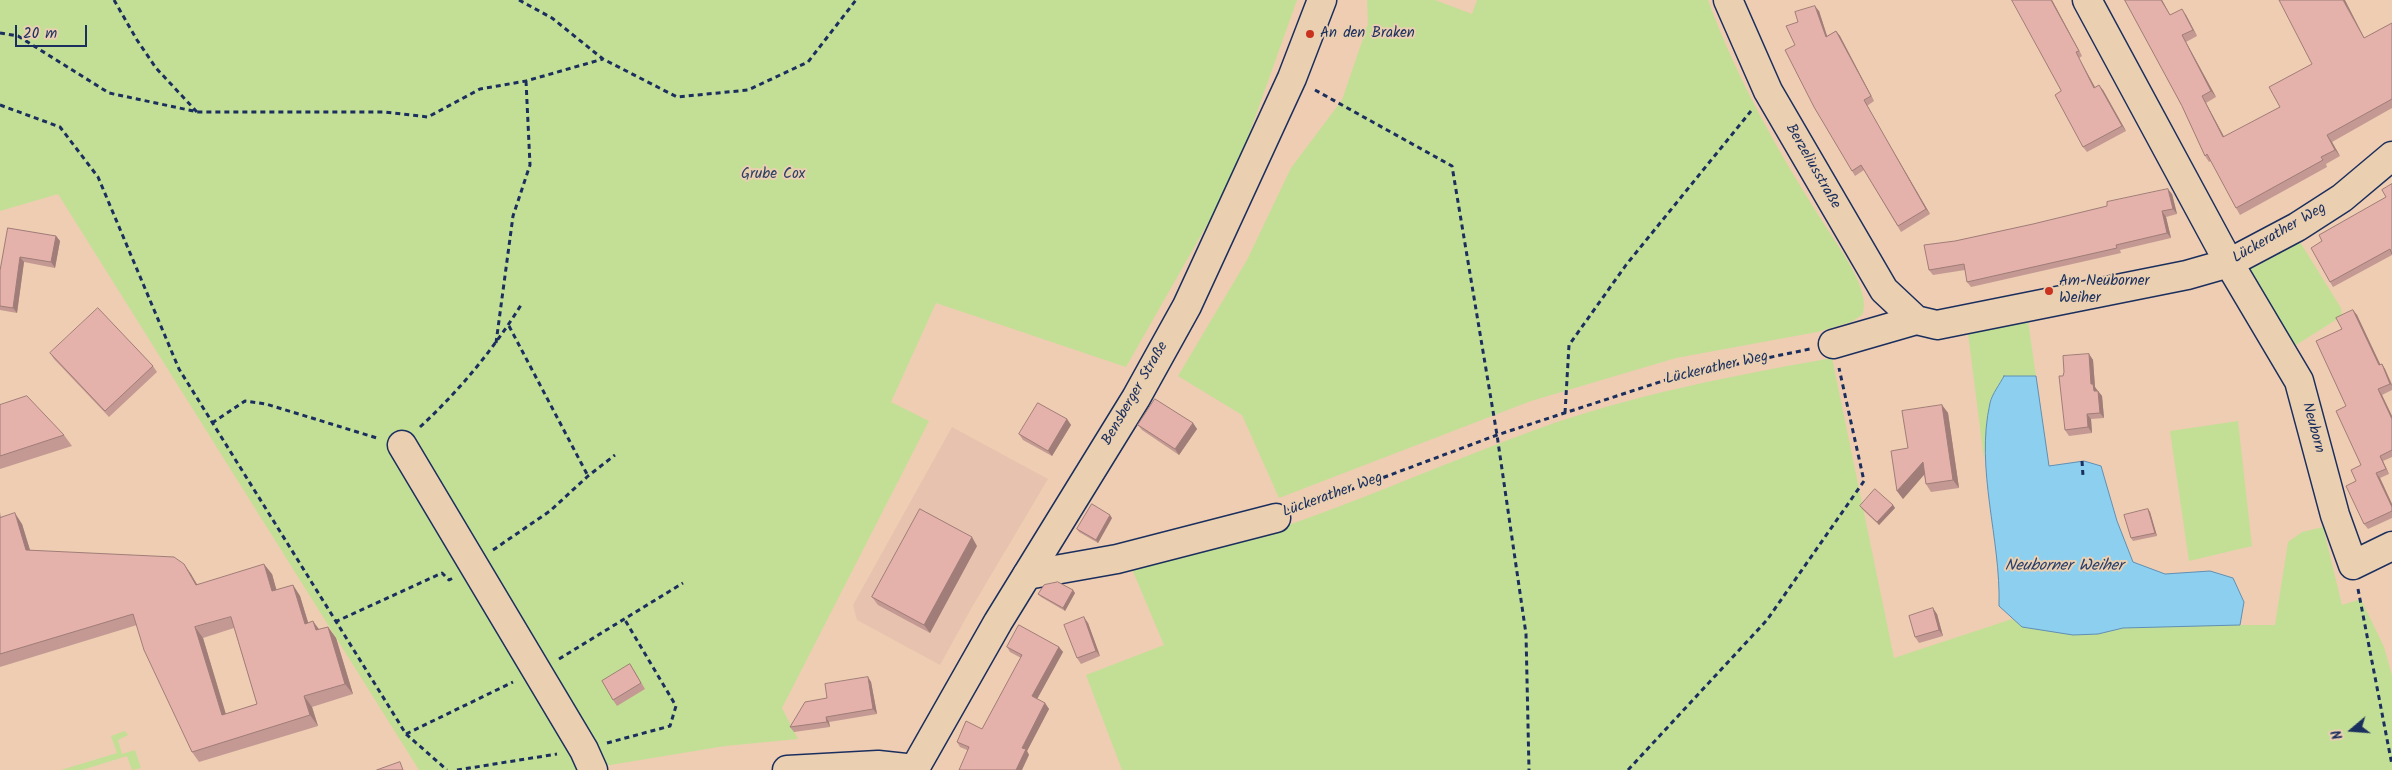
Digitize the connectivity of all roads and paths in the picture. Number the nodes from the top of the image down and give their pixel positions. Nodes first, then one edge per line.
1 (114, 0) edge
2 (518, 0) edge
3 (856, 0) edge
4 (1322, 0) edge
5 (1728, 0) edge
6 (2087, 0) edge
7 (0, 33) edge
8 (603, 59) junction
9 (1292, 78) junction
10 (526, 80) junction
11 (1768, 91) junction
12 (0, 105) edge
13 (198, 112) junction
14 (2392, 156) edge
15 (2229, 263) junction
16 (521, 305) dead end
17 (1916, 320) junction
18 (509, 325) junction
19 (496, 344) junction
20 (1833, 344) junction
21 (1565, 413) junction
22 (212, 424) junction
23 (1497, 435) junction
24 (402, 445) junction
25 (614, 455) dead end
26 (2082, 461) dead end
27 (588, 476) junction
28 (2083, 476) dead end
29 (1276, 518) joint
30 (2392, 546) edge
31 (473, 564) junction
32 (2353, 565) junction
33 (1027, 575) junction
34 (684, 583) dead end
35 (625, 620) junction
36 (335, 622) junction
37 (537, 672) junction
38 (406, 734) junction
39 (588, 760) edge
40 (2392, 765) edge
41 (915, 769) edge
42 (447, 770) edge
43 (456, 770) edge
44 (787, 770) edge
45 (1529, 770) edge
46 (1628, 770) edge

1 - 13 path
2 - 8 path
3 - 8 path
4 - 9 street, Bensberger Straße
5 - 11 street, Berzeliusstraße
6 - 15 street
7 - 13 path
8 - 10 path
9 - 23 path
9 - 33 street, Bensberger Straße
10 - 13 path
10 - 19 path
11 - 17 street, Berzeliusstraße
11 - 21 path
12 - 22 path
14 - 15 street, Lückerather Weg
15 - 17 street, Lückerather Weg
15 - 32 street, Neuborn
16 - 18 path
17 - 20 street, Lückerather Weg
18 - 19 path
18 - 27 path
19 - 24 path
20 - 21 path, Lückerather Weg
20 - 46 path
21 - 23 path, Lückerather Weg
22 - 24 path
22 - 36 path
23 - 29 path, Lückerather Weg
23 - 45 path
24 - 31 street
25 - 27 path
26 - 28 path
27 - 31 path
29 - 33 street, Lückerather Weg
30 - 32 street
31 - 36 path
31 - 37 street
32 - 40 path
33 - 41 street, Bensberger Straße
34 - 35 path
35 - 37 path
35 - 39 path
36 - 38 path
37 - 38 path
37 - 39 street
38 - 42 path
39 - 43 path
41 - 44 street

